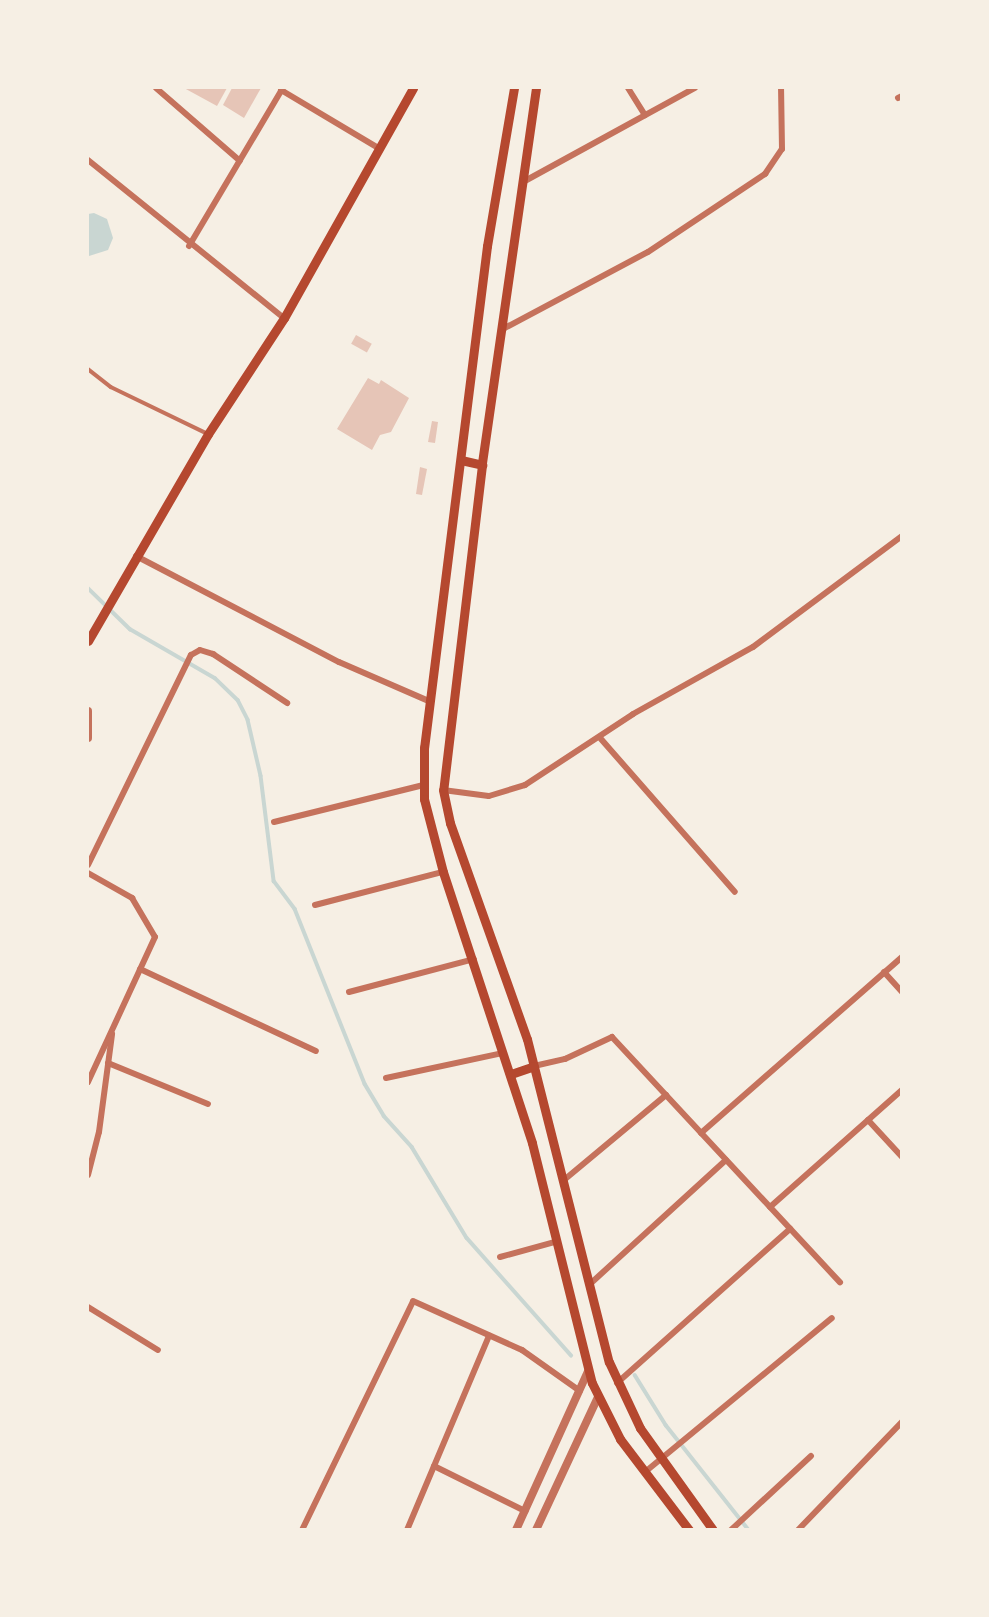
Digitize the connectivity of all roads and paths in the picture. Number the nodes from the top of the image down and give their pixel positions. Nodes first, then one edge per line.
1 (156, 88) edge
2 (413, 88) edge
3 (514, 88) edge
4 (536, 88) edge
5 (628, 88) edge
6 (695, 88) edge
7 (780, 88) edge
8 (282, 89) edge
9 (645, 115) junction
10 (380, 149) junction
11 (88, 160) edge
12 (240, 161) junction
13 (521, 183) junction
14 (190, 246) junction
15 (285, 318) junction
16 (501, 330) junction
17 (88, 369) edge
18 (208, 434) junction
19 (461, 460) junction
20 (482, 465) junction
21 (901, 536) edge
22 (136, 556) junction
23 (89, 639) edge
24 (431, 702) junction
25 (287, 703) dead end
26 (88, 711) edge
27 (88, 738) edge
28 (601, 739) junction
29 (423, 785) junction
30 (443, 790) junction
31 (274, 822) dead end
32 (88, 865) edge
33 (443, 872) junction
34 (88, 873) edge
35 (735, 892) dead end
36 (315, 905) dead end
37 (901, 957) edge
38 (474, 960) junction
39 (140, 969) junction
40 (884, 972) junction
41 (349, 992) dead end
42 (901, 992) edge
43 (113, 1028) junction
44 (316, 1051) dead end
45 (505, 1052) junction
46 (108, 1063) junction
47 (534, 1066) junction
48 (511, 1073) junction
49 (386, 1078) dead end
50 (88, 1082) edge
51 (901, 1090) edge
52 (666, 1095) junction
53 (208, 1104) dead end
54 (868, 1120) junction
55 (701, 1133) junction
56 (901, 1157) edge
57 (726, 1160) junction
58 (88, 1175) edge
59 (564, 1180) junction
60 (770, 1207) junction
61 (790, 1229) junction
62 (558, 1241) junction
63 (500, 1257) dead end
64 (840, 1282) dead end
65 (590, 1284) junction
66 (88, 1307) edge
67 (832, 1318) dead end
68 (489, 1336) junction
69 (158, 1350) dead end
70 (588, 1371) junction
71 (617, 1384) junction
72 (580, 1391) junction
73 (598, 1397) junction
74 (901, 1422) edge
75 (811, 1456) dead end
76 (662, 1460) junction
77 (434, 1466) junction
78 (645, 1472) junction
79 (524, 1511) junction
80 (732, 1529) edge
81 (302, 1530) edge
82 (407, 1530) edge
83 (516, 1530) edge
84 (536, 1530) edge
85 (688, 1530) edge
86 (713, 1530) edge
87 (798, 1530) edge

1 - 12 street
2 - 10 main road
3 - 19 main road
4 - 13 main road
5 - 9 street
6 - 9 street
7 - 16 street
8 - 10 street
8 - 12 street
9 - 13 street
10 - 15 main road
11 - 14 street
12 - 14 street
13 - 16 main road
14 - 15 street
15 - 18 main road
16 - 20 main road
17 - 18 lane
18 - 22 main road
19 - 20 main road
19 - 24 main road
20 - 30 main road
21 - 28 street
22 - 23 main road
22 - 24 street
24 - 29 main road
25 - 32 street
26 - 27 street
28 - 30 street
28 - 35 street
29 - 31 street
29 - 33 main road
30 - 47 main road
33 - 36 street
33 - 38 main road
34 - 39 street
37 - 40 street
38 - 41 street
38 - 45 main road
39 - 43 street
39 - 44 street
40 - 42 street
40 - 55 street
43 - 46 street
43 - 50 street
45 - 48 main road
45 - 49 street
46 - 53 street
46 - 58 street
47 - 48 main road
47 - 52 street
47 - 59 main road
48 - 62 main road
51 - 54 street
52 - 55 street
52 - 59 street
54 - 56 street
54 - 60 street
55 - 57 street
57 - 60 street
57 - 65 street
59 - 65 main road
60 - 61 street
61 - 64 street
61 - 71 street
62 - 63 street
62 - 70 main road
65 - 71 main road
66 - 69 street
67 - 76 street
68 - 72 street
68 - 77 street
68 - 81 street
70 - 72 street
70 - 73 main road
71 - 76 main road
72 - 79 street
73 - 78 main road
73 - 84 street
74 - 87 street
75 - 80 street
76 - 78 street
76 - 86 main road
77 - 79 street
77 - 82 street
78 - 85 main road
79 - 83 street

